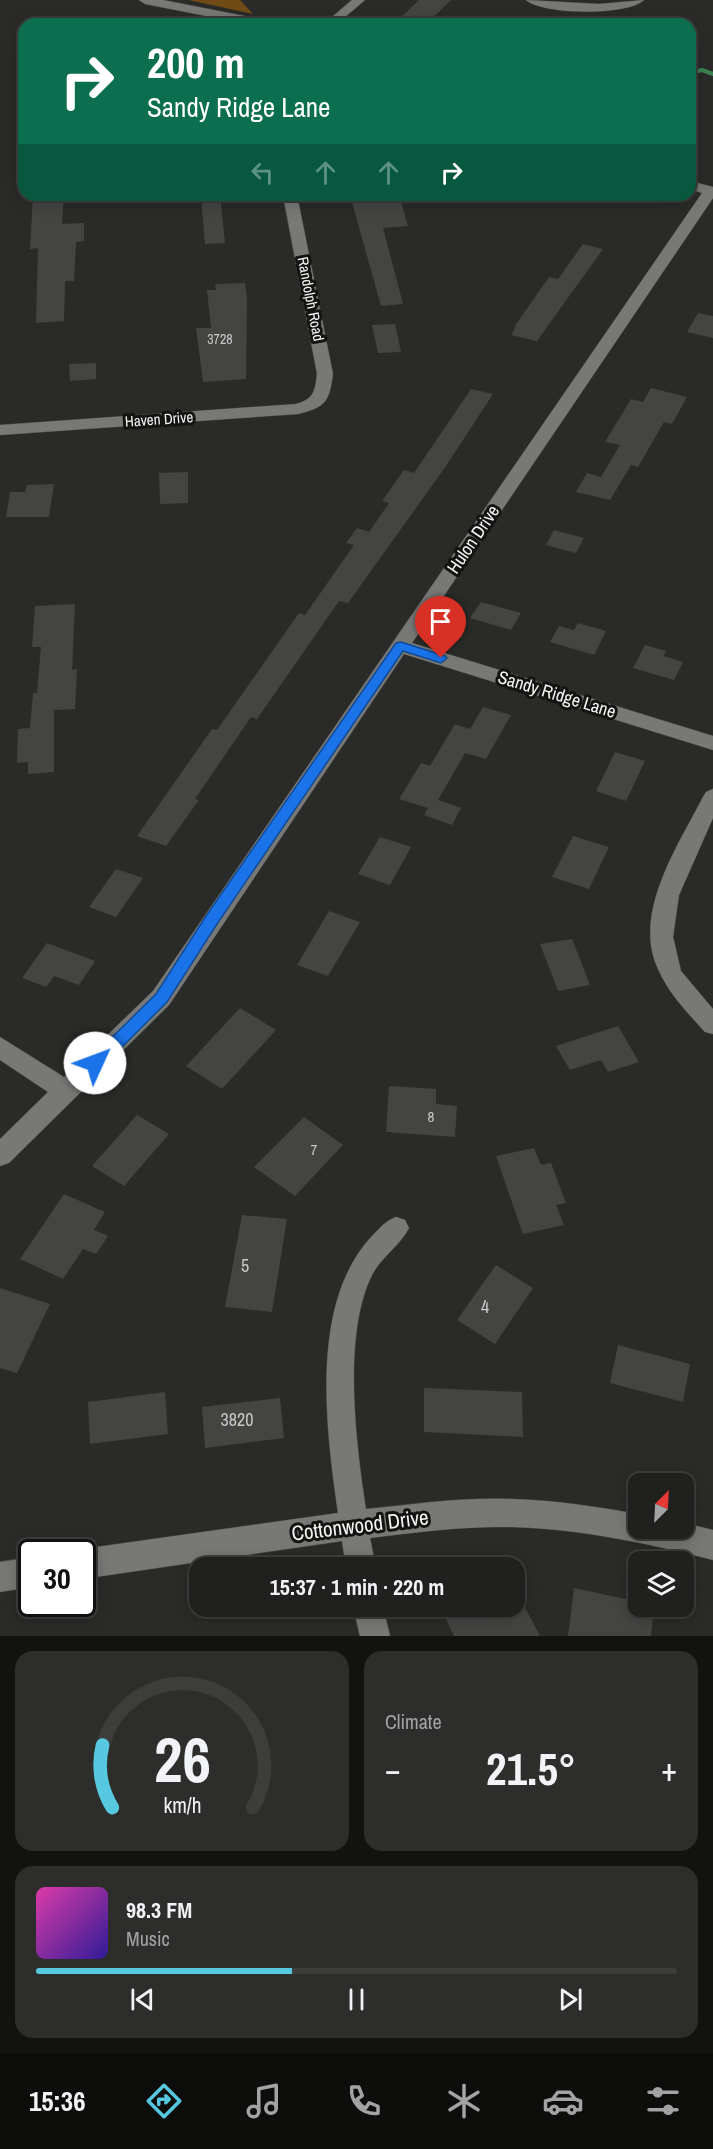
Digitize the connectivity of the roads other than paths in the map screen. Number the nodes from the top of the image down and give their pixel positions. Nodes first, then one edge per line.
1 (145, 0) edge
2 (359, 0) edge
3 (532, 0) edge
4 (638, 0) edge
5 (235, 18) edge
6 (337, 18) edge
7 (696, 187) edge
8 (712, 192) edge
9 (291, 201) edge
10 (317, 401) joint
11 (0, 430) edge
12 (401, 646) junction
13 (713, 743) edge
14 (713, 797) edge
15 (713, 1025) edge
16 (0, 1047) edge
17 (65, 1091) junction
18 (0, 1155) edge
19 (396, 1228) dead end
20 (353, 1525) junction
21 (628, 1526) edge
22 (689, 1539) edge
23 (713, 1545) edge
24 (359, 1557) edge
25 (96, 1562) edge
26 (18, 1574) edge
27 (0, 1577) edge
28 (371, 1617) edge
29 (375, 1636) edge

1 - 5 street
2 - 6 street
3 - 4 street
7 - 8 street
8 - 12 street, Hulon Drive
9 - 10 street, Randolph Road
10 - 11 street, Haven Drive
12 - 13 street, Sandy Ridge Lane
12 - 17 street, Hulon Drive
14 - 15 street
16 - 17 street
17 - 18 street, Hulon Drive
19 - 20 street
20 - 21 street, Cottonwood Drive
20 - 24 street
20 - 25 street, Cottonwood Drive
22 - 23 street
26 - 27 street
28 - 29 street

